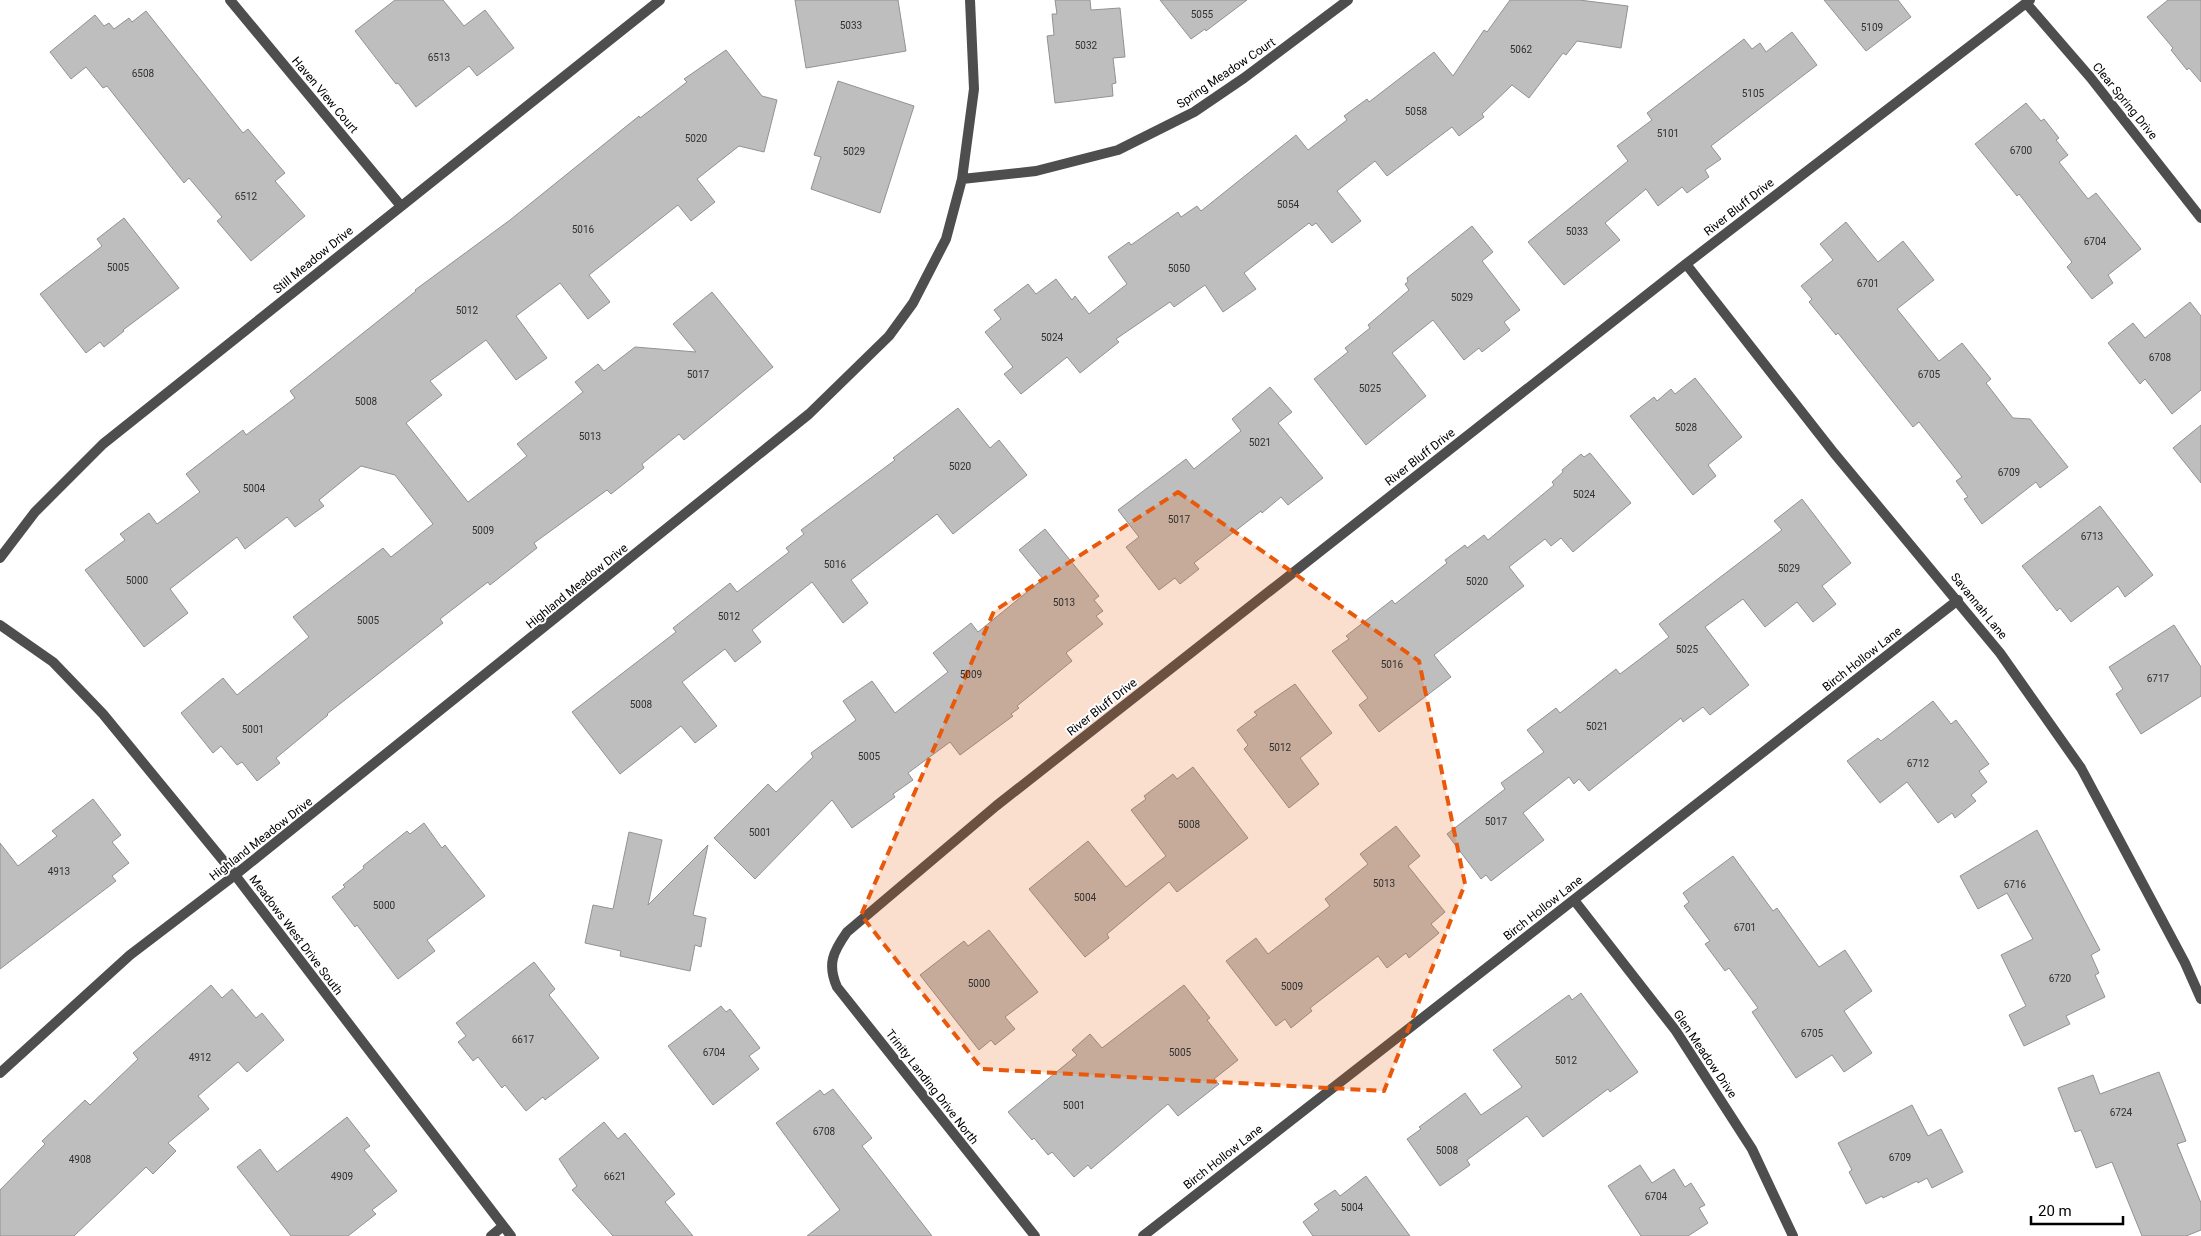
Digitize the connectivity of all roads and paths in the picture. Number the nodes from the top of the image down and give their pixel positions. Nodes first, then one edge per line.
1 (230, 0) edge
2 (660, 0) edge
3 (970, 0) edge
4 (1348, 0) edge
5 (2028, 1) edge
6 (962, 178) junction
7 (401, 206) junction
8 (2201, 218) edge
9 (1686, 264) junction
10 (0, 558) edge
11 (1958, 600) junction
12 (0, 625) edge
13 (235, 876) junction
14 (1574, 900) junction
15 (838, 946) joint
16 (2201, 999) edge
17 (0, 1073) edge
18 (503, 1226) junction
19 (491, 1236) edge
20 (511, 1236) edge
21 (1035, 1236) edge
22 (1143, 1236) edge
23 (1793, 1236) edge

1 - 7 street, Haven View Court
2 - 7 street, Still Meadow Drive
3 - 6 street, Highland Meadow Drive
4 - 6 street, Spring Meadow Court
5 - 8 street, Clear Spring Drive
5 - 9 street, River Bluff Drive
6 - 13 street, Highland Meadow Drive
7 - 10 street, Still Meadow Drive
9 - 11 street, Savannah Lane
9 - 15 street, River Bluff Drive
11 - 14 street, Birch Hollow Lane
11 - 16 street, Savannah Lane
12 - 13 street, Meadows West Drive South
13 - 17 street, Highland Meadow Drive
13 - 18 street, Meadows West Drive South
14 - 22 street, Birch Hollow Lane
14 - 23 street, Glen Meadow Drive
15 - 21 street, Trinity Landing Drive North
18 - 19 street
18 - 20 street, Meadows West Drive South

